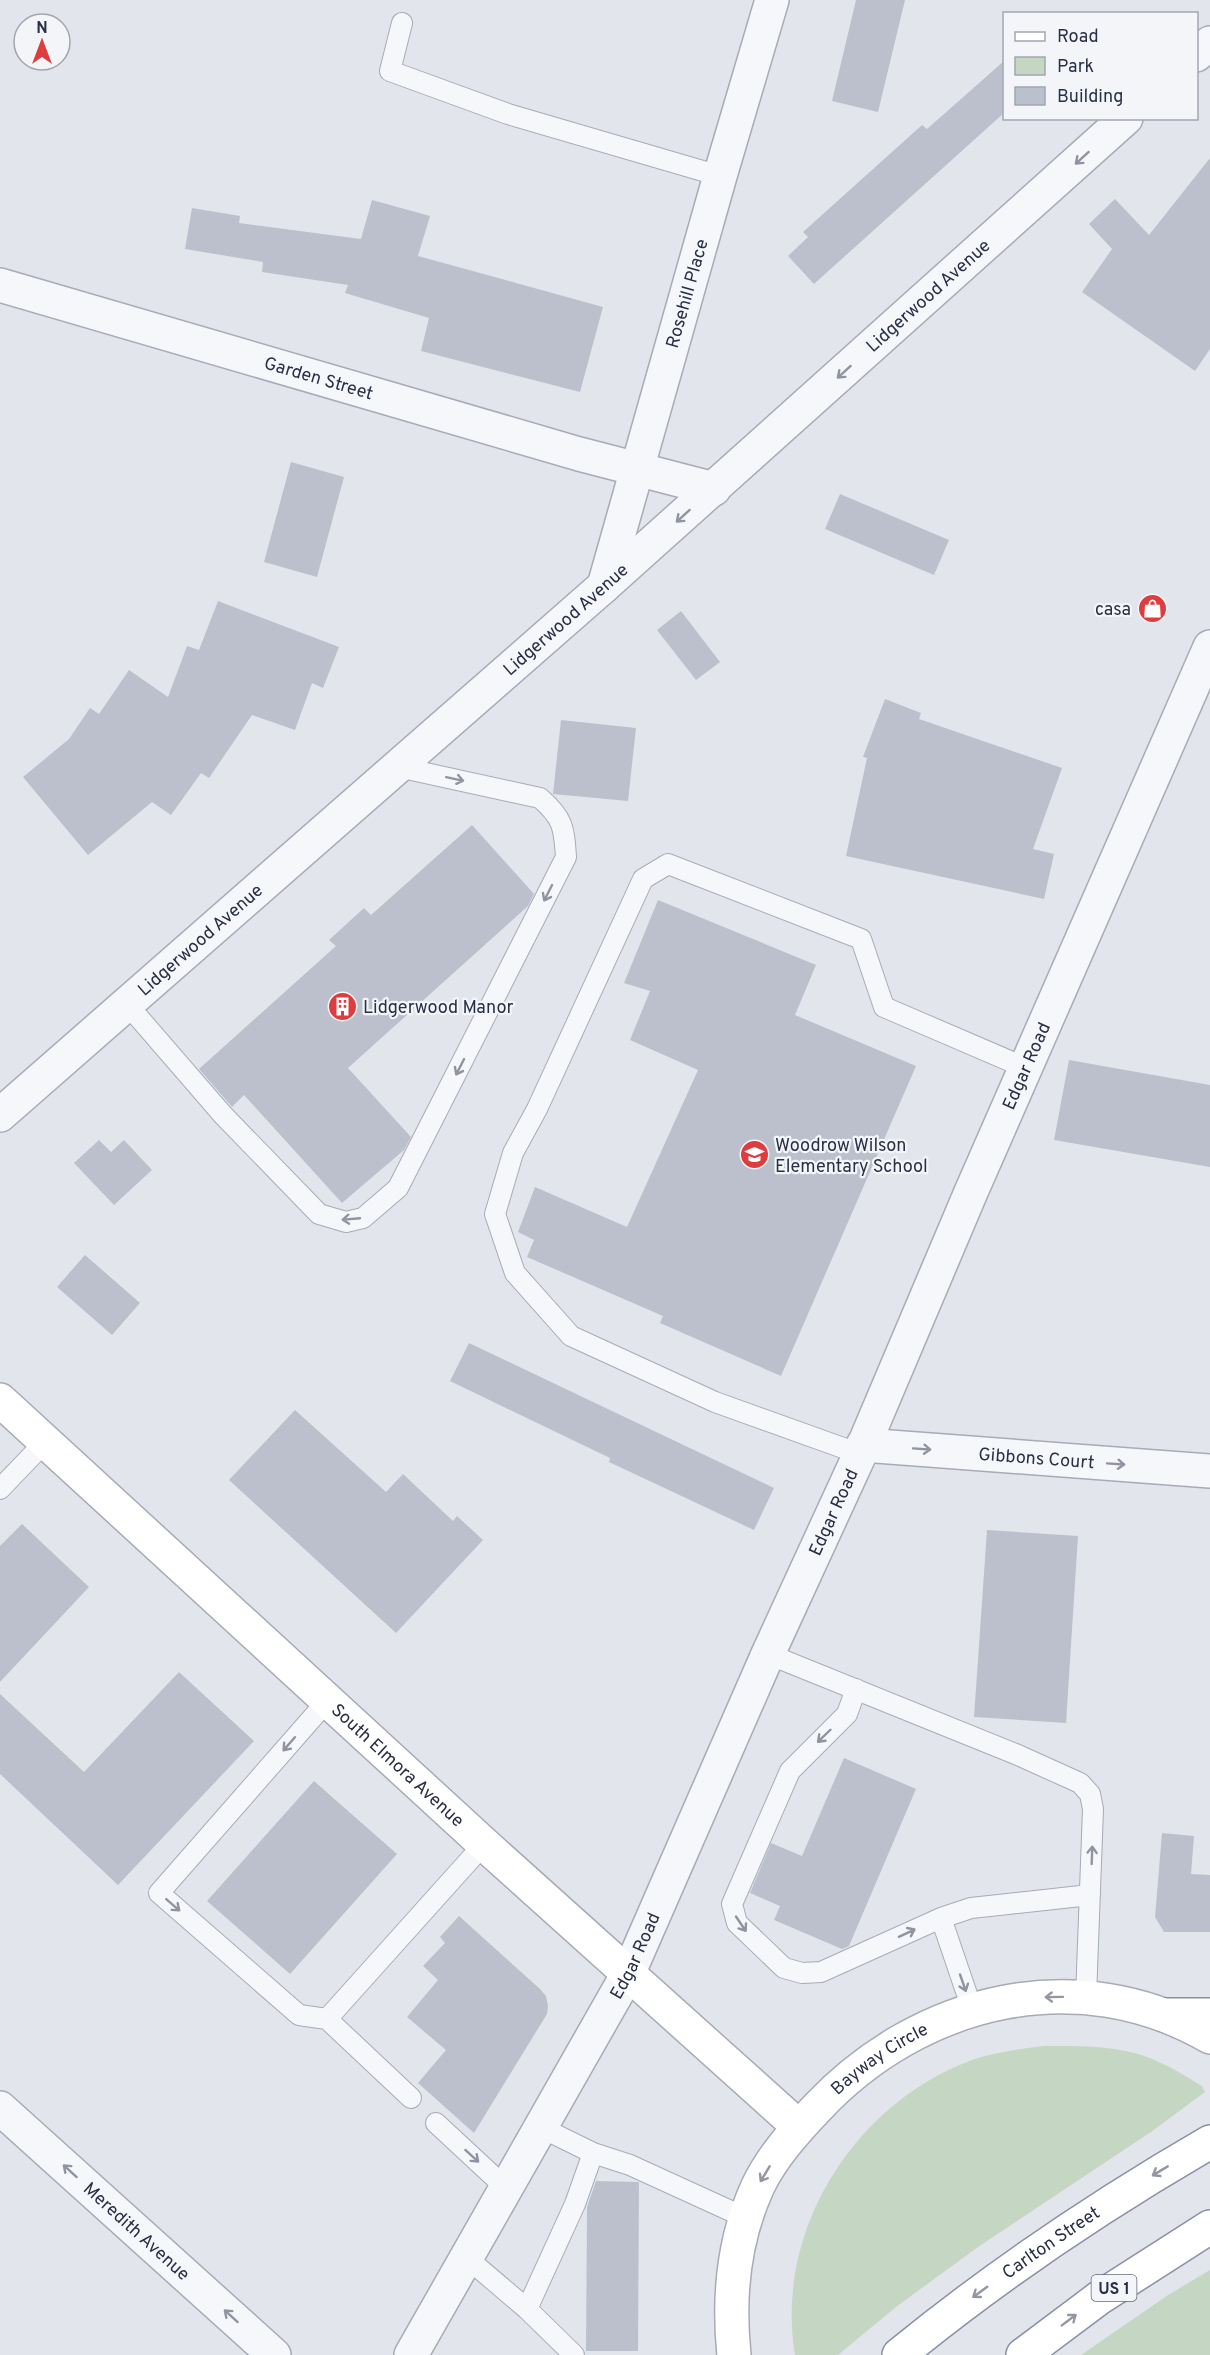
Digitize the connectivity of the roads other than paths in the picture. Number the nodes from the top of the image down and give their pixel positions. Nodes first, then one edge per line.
1 (772, 0) edge
2 (402, 23) dead end
3 (1210, 43) edge
4 (1198, 54) edge
5 (1124, 120) edge
6 (720, 176) junction
7 (0, 285) edge
8 (638, 469) junction
9 (714, 489) junction
10 (604, 586) junction
11 (1210, 647) edge
12 (398, 767) junction
13 (127, 1004) junction
14 (1026, 1068) junction
15 (0, 1115) edge
16 (0, 1400) edge
17 (45, 1442) junction
18 (862, 1450) junction
19 (1210, 1471) edge
20 (0, 1489) edge
21 (768, 1654) junction
22 (856, 1689) junction
23 (328, 1700) junction
24 (484, 1844) junction
25 (1090, 1895) junction
26 (940, 1918) junction
27 (629, 1972) junction
28 (1086, 1997) junction
29 (972, 2009) junction
30 (1166, 2015) junction
31 (1210, 2015) edge
32 (327, 2019) junction
33 (1210, 2037) edge
34 (411, 2098) dead end
35 (0, 2108) edge
36 (436, 2123) dead end
37 (799, 2127) junction
38 (542, 2128) junction
39 (1210, 2142) edge
40 (593, 2153) junction
41 (507, 2189) junction
42 (746, 2218) junction
43 (1210, 2227) edge
44 (467, 2258) junction
45 (527, 2309) junction
46 (274, 2355) edge
47 (411, 2355) edge
48 (574, 2355) edge
49 (734, 2355) edge
50 (899, 2355) edge
51 (1023, 2355) edge

1 - 6 street, Rosehill Place
2 - 6 lane
3 - 4 street
5 -> 9 street, Lidgerwood Avenue
6 - 8 street, Rosehill Place
7 - 8 street, Garden Street
8 - 9 street, Garden Street
8 - 10 street, Rosehill Place
9 -> 10 street, Lidgerwood Avenue
10 - 12 street, Lidgerwood Avenue
11 - 14 street, Edgar Road
12 - 13 street, Lidgerwood Avenue
12 -> 13 lane
13 - 15 street, Lidgerwood Avenue
14 - 18 street, Edgar Road
14 - 18 lane
16 - 17 main road, South Elmora Avenue
17 - 20 lane
17 - 23 main road, South Elmora Avenue
18 -> 19 street, Gibbons Court
18 - 21 street, Edgar Road
21 - 22 lane
21 - 27 street, Edgar Road
25 -> 22 lane
22 -> 26 lane
23 - 24 main road, South Elmora Avenue
23 -> 32 lane
24 - 27 main road, South Elmora Avenue
24 - 32 lane
25 - 26 lane
25 - 28 lane
26 -> 29 lane
27 - 37 main road, South Elmora Avenue
27 - 38 street, Edgar Road
28 -> 29 main road, Bayway Circle
28 - 30 main road, Bayway Circle
29 - 37 main road, Bayway Circle
30 - 31 main road
30 - 33 main road, Bayway Circle
32 - 34 lane
46 -> 35 street, Meredith Avenue
36 -> 41 lane
37 -> 42 main road, Bayway Circle
38 - 40 lane
38 - 41 street, Edgar Road
39 -> 50 main road, Carlton Street
40 - 42 lane
40 - 45 lane
41 - 44 street, Edgar Road
42 - 49 main road, Bayway Circle
51 -> 43 main road, US 1
44 - 45 lane
44 - 47 street, Edgar Road
45 - 48 lane

